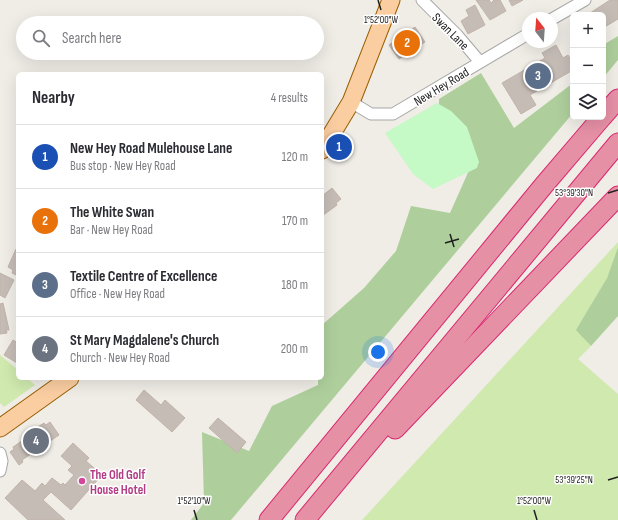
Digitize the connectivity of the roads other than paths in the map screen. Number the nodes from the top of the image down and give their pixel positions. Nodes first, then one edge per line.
1 (391, 0) edge
2 (422, 0) edge
3 (585, 0) edge
4 (558, 16) edge
5 (522, 38) edge
6 (480, 62) junction
7 (618, 99) edge
8 (351, 102) junction
9 (606, 113) edge
10 (600, 120) edge
11 (618, 142) edge
12 (324, 147) edge
13 (618, 196) edge
14 (67, 380) edge
15 (0, 428) edge
16 (0, 453) edge
17 (0, 471) edge
18 (269, 520) edge
19 (305, 520) edge
20 (309, 520) edge

1 - 8 main road
2 - 6 street, Swan Lane
3 - 4 street
5 - 6 street, New Hey Road
6 - 8 street, New Hey Road
7 - 9 highway
8 - 12 main road
10 - 18 highway
11 - 19 highway
13 - 20 highway
14 - 15 main road
16 - 17 street

